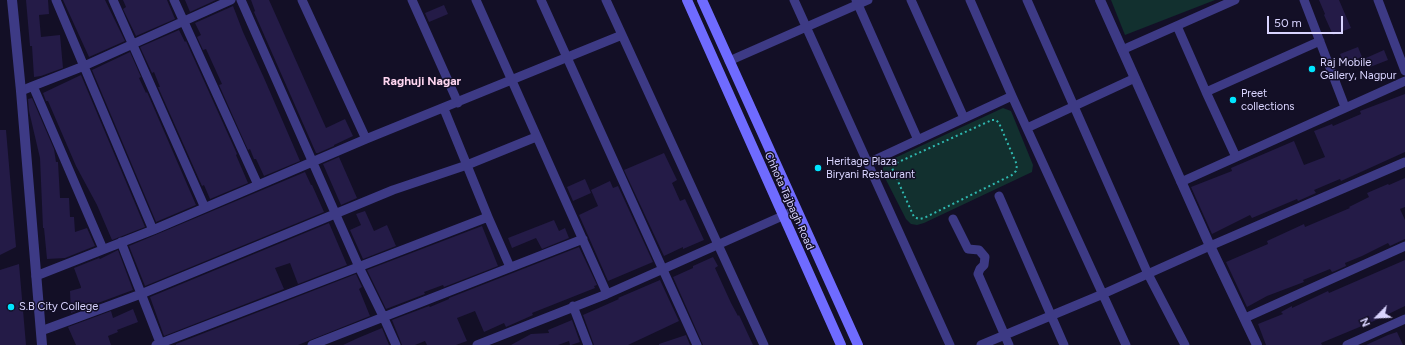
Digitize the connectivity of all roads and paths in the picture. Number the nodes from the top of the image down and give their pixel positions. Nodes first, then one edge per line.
1 (12, 0) edge
2 (56, 0) edge
3 (113, 0) edge
4 (174, 0) edge
5 (231, 0) edge
6 (241, 0) edge
7 (302, 0) edge
8 (412, 0) edge
9 (476, 0) edge
10 (541, 0) edge
11 (606, 0) edge
12 (687, 0) edge
13 (702, 0) edge
14 (794, 0) edge
15 (868, 0) edge
16 (911, 0) edge
17 (970, 0) edge
18 (1027, 0) edge
19 (1100, 0) edge
20 (1235, 0) edge
21 (1304, 0) edge
22 (1378, 0) edge
23 (857, 2) edge
24 (184, 22) junction
25 (1177, 26) junction
26 (806, 27) junction
27 (622, 35) junction
28 (1320, 41) junction
29 (133, 44) junction
30 (1122, 50) junction
31 (568, 58) junction
32 (729, 60) junction
33 (84, 66) junction
34 (1405, 71) edge
35 (1134, 78) junction
36 (513, 81) junction
37 (1405, 81) edge
38 (33, 86) junction
39 (21, 90) junction
40 (1206, 92) junction
41 (1012, 96) junction
42 (458, 103) junction
43 (1074, 106) junction
44 (1345, 107) junction
45 (444, 109) junction
46 (964, 118) junction
47 (1027, 128) junction
48 (536, 137) junction
49 (366, 140) junction
50 (918, 140) junction
51 (1236, 157) junction
52 (1405, 162) edge
53 (313, 163) junction
54 (868, 163) junction
55 (467, 165) junction
56 (1181, 182) junction
57 (258, 186) junction
58 (999, 196) dead end
59 (205, 208) junction
60 (796, 210) junction
61 (336, 214) junction
62 (782, 215) junction
63 (488, 217) junction
64 (914, 217) joint
65 (953, 219) dead end
66 (153, 230) junction
67 (583, 239) junction
68 (121, 242) junction
69 (718, 245) junction
70 (1210, 246) junction
71 (1405, 246) edge
72 (103, 249) junction
73 (359, 267) junction
74 (510, 268) junction
75 (663, 269) junction
76 (1148, 274) junction
77 (36, 276) junction
78 (141, 294) junction
79 (607, 294) junction
80 (1103, 294) junction
81 (573, 306) junction
82 (383, 316) junction
83 (1051, 316) junction
84 (1245, 318) junction
85 (1405, 319) edge
86 (40, 331) junction
87 (1005, 335) junction
88 (159, 344) edge
89 (42, 345) edge
90 (312, 345) edge
91 (396, 345) edge
92 (478, 345) edge
93 (588, 345) edge
94 (697, 345) edge
95 (764, 345) edge
96 (841, 345) edge
97 (858, 345) edge
98 (950, 345) edge
99 (981, 345) edge
100 (1009, 345) edge
101 (1064, 345) edge
102 (1126, 345) edge
103 (1185, 345) edge
104 (1257, 345) edge
105 (1347, 345) edge

1 - 39 street
2 - 33 street
3 - 29 street
4 - 24 street
5 - 24 street
6 - 53 street
7 - 49 street
8 - 42 street
9 - 36 street
10 - 31 street
11 - 27 street
12 - 62 main road, Chhota Tajbagh Road
13 - 32 main road
14 - 26 street
15 - 23 street
16 - 46 street
17 - 41 street
18 - 43 street
19 - 30 street
20 - 25 street
21 - 28 street
22 - 34 street
23 - 26 street
23 - 50 street
24 - 29 street
24 - 57 street
25 - 30 street
25 - 40 street
26 - 32 street
26 - 54 street
27 - 31 street
27 - 69 street
28 - 40 street
28 - 44 street
29 - 33 street
29 - 59 street
30 - 35 street
31 - 36 street
31 - 75 street
32 - 60 main road
33 - 38 street
33 - 66 street
35 - 43 street
35 - 56 street
36 - 42 street
36 - 48 street
37 - 44 street
38 - 39 street
38 - 72 street
39 - 77 street
40 - 51 street
41 - 46 street
41 - 47 street
42 - 45 street
43 - 47 street
43 - 76 street
44 - 51 street
45 - 49 street
45 - 55 street
46 - 50 street
47 - 80 street
48 - 55 street
48 - 67 street
49 - 53 street
50 - 54 street
51 - 56 street
52 - 70 street
53 - 57 street
53 - 61 street
54 - 98 street
55 - 61 street
55 - 63 street
56 - 70 street
57 - 59 street
58 - 83 street
59 - 66 street
60 - 62 street
60 - 97 main road
61 - 73 street
61 - 78 street
62 - 69 street
62 - 96 main road, Chhota Tajbagh Road
63 - 73 street
63 - 74 street
64 - 64 path
65 - 87 street
66 - 68 street
67 - 74 street
67 - 79 street
68 - 72 street
68 - 78 street
69 - 75 street
69 - 95 street
70 - 76 street
70 - 84 street
71 - 84 street
72 - 77 street
73 - 82 street
73 - 88 street
74 - 82 street
75 - 79 street
75 - 94 street
76 - 80 street
76 - 103 street
77 - 86 street
78 - 86 street
78 - 88 street
79 - 81 street
80 - 83 street
80 - 102 street
81 - 92 street
81 - 93 street
82 - 90 street
82 - 91 street
83 - 87 street
83 - 101 street
84 - 104 street
85 - 105 street
86 - 89 street
87 - 99 street
87 - 100 street

